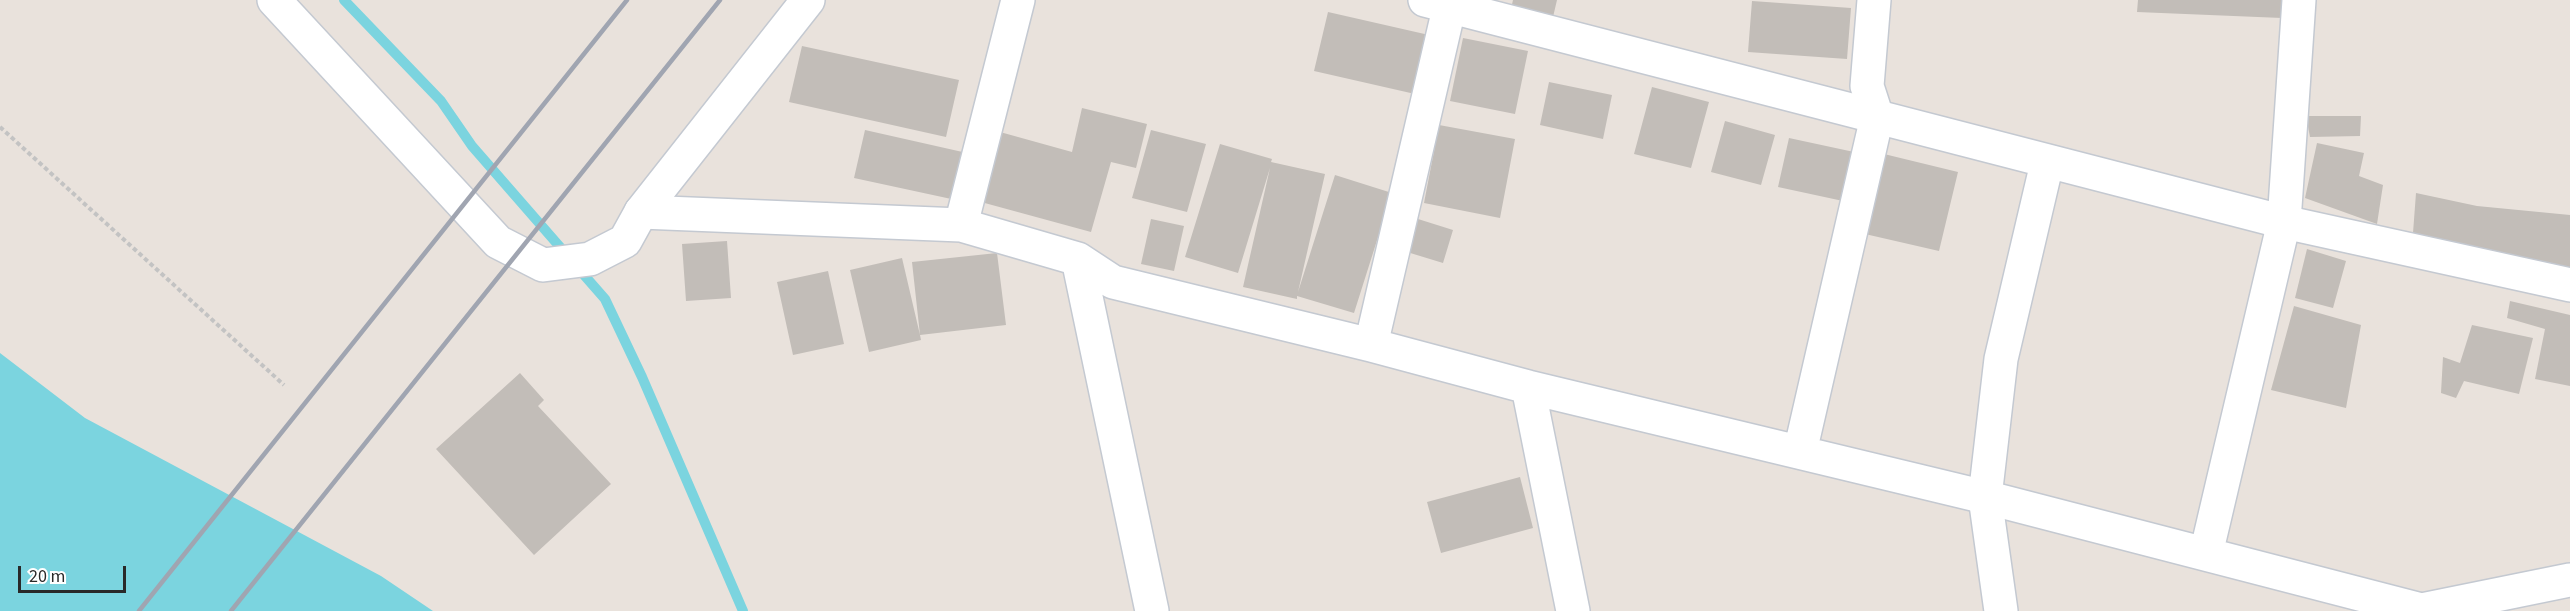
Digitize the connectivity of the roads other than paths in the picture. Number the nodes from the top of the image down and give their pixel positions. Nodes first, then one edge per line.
1 (274, 0) edge
2 (808, 0) edge
3 (1018, 0) edge
4 (1874, 0) edge
5 (2299, 0) edge
6 (1442, 2) edge
7 (1877, 117) junction
8 (2047, 163) junction
9 (641, 212) junction
10 (2284, 222) junction
11 (961, 225) junction
12 (1078, 259) junction
13 (2570, 285) edge
14 (1371, 345) junction
15 (1528, 387) junction
16 (1800, 452) junction
17 (1985, 497) junction
18 (2205, 554) junction
19 (2570, 580) edge
20 (2422, 610) edge
21 (1152, 611) edge
22 (1573, 611) edge
23 (2001, 611) edge

1 - 9 street
2 - 9 street
3 - 11 street
4 - 7 street
5 - 10 street
6 - 7 street
6 - 14 street
7 - 8 street
7 - 16 street
8 - 10 street
8 - 17 street
9 - 11 street
10 - 13 street
10 - 18 street
11 - 12 street
12 - 14 street
12 - 21 street
14 - 15 street
15 - 16 street
15 - 22 street
16 - 17 street
17 - 18 street
17 - 23 street
18 - 20 street
19 - 20 street

